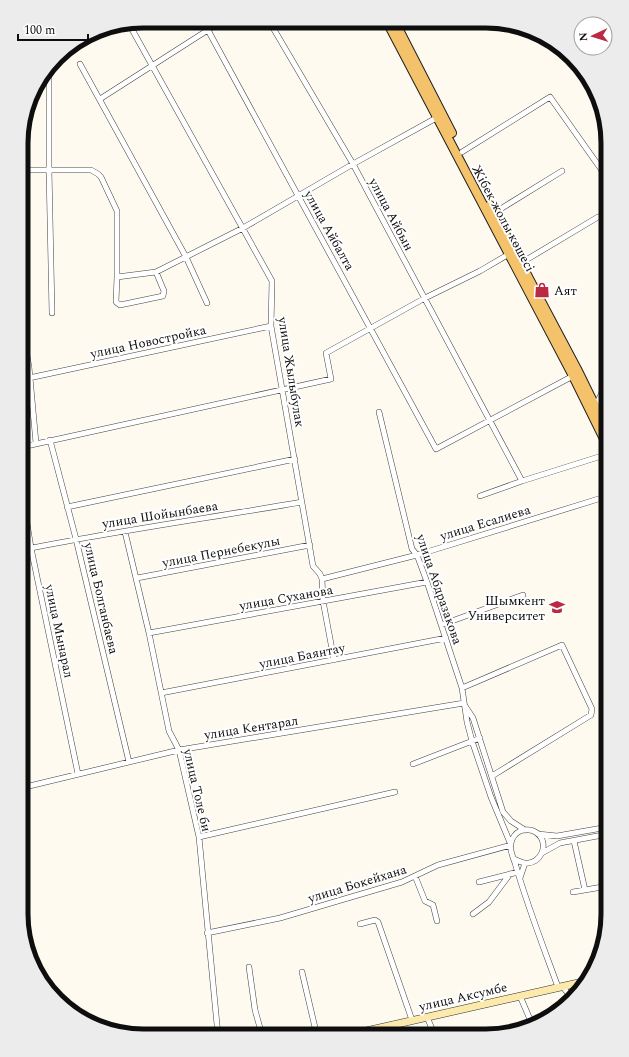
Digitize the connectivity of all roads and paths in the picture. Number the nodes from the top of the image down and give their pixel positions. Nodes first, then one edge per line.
1 (206, 28) edge
2 (212, 28) edge
3 (273, 28) edge
4 (390, 28) edge
5 (398, 28) edge
6 (132, 29) edge
7 (208, 31) junction
8 (80, 64) dead end
9 (152, 66) junction
10 (49, 77) edge
11 (100, 99) junction
12 (440, 116) junction
13 (462, 152) junction
14 (352, 164) junction
15 (601, 169) edge
16 (28, 170) edge
17 (49, 170) junction
18 (562, 171) dead end
19 (298, 196) junction
20 (494, 213) junction
21 (598, 217) dead end
22 (244, 228) junction
23 (509, 254) junction
24 (186, 257) junction
25 (521, 262) junction
26 (156, 272) junction
27 (117, 277) junction
28 (425, 298) junction
29 (207, 303) dead end
30 (52, 313) dead end
31 (271, 326) junction
32 (371, 328) junction
33 (28, 370) edge
34 (573, 376) junction
35 (29, 378) junction
36 (282, 389) junction
37 (601, 395) edge
38 (595, 407) junction
39 (380, 412) dead end
40 (601, 419) edge
41 (490, 421) junction
42 (601, 433) edge
43 (50, 440) junction
44 (36, 443) junction
45 (28, 445) edge
46 (601, 456) edge
47 (295, 459) junction
48 (522, 481) junction
49 (480, 496) dead end
50 (601, 498) edge
51 (302, 502) junction
52 (67, 507) junction
53 (28, 529) edge
54 (125, 532) junction
55 (76, 539) junction
56 (310, 545) junction
57 (31, 548) junction
58 (28, 549) edge
59 (417, 554) junction
60 (137, 578) junction
61 (322, 580) junction
62 (428, 582) junction
63 (523, 595) dead end
64 (324, 601) junction
65 (441, 625) junction
66 (149, 633) junction
67 (446, 638) junction
68 (334, 660) junction
69 (462, 688) junction
70 (161, 693) junction
71 (464, 703) junction
72 (480, 738) junction
73 (472, 741) junction
74 (179, 750) junction
75 (129, 762) junction
76 (413, 764) dead end
77 (78, 774) junction
78 (492, 776) junction
79 (28, 786) edge
80 (395, 792) dead end
81 (601, 828) edge
82 (525, 830) junction
83 (538, 834) junction
84 (601, 835) edge
85 (199, 837) junction
86 (574, 841) junction
87 (511, 845) junction
88 (542, 853) junction
89 (514, 859) junction
90 (525, 863) junction
91 (518, 872) junction
92 (510, 874) junction
93 (414, 876) junction
94 (520, 879) junction
95 (479, 882) dead end
96 (601, 887) edge
97 (585, 890) junction
98 (573, 892) dead end
99 (473, 914) dead end
100 (437, 921) dead end
101 (360, 924) dead end
102 (207, 933) junction
103 (249, 967) dead end
104 (302, 972) dead end
105 (578, 983) edge
106 (560, 987) junction
107 (568, 995) edge
108 (520, 996) junction
109 (427, 1017) junction
110 (412, 1020) junction
111 (531, 1020) edge
112 (394, 1024) junction
113 (217, 1029) edge
114 (260, 1029) edge
115 (315, 1029) edge
116 (373, 1029) edge
117 (396, 1029) edge
118 (432, 1029) edge

1 - 7 street, улица Айбалта
2 - 7 street
3 - 14 street, улица Айбын
4 - 12 main road, Жібек жолы көшесі
5 - 12 main road, Жібек жолы көшесі
6 - 9 street, улица Жылыбулак
7 - 9 street
7 - 19 street, улица Айбалта
8 - 11 street
9 - 11 street
9 - 22 street, улица Жылыбулак
10 - 17 street
11 - 24 street
12 - 13 main road, Жібек жолы көшесі
12 - 14 street
12 - 23 main road, Жібек жолы көшесі
13 - 15 street
13 - 20 main road, Жібек жолы көшесі
14 - 19 street
14 - 28 street, улица Айбын
16 - 17 street
17 - 27 street
17 - 30 street
18 - 20 street
19 - 22 street
19 - 32 street, улица Айбалта
20 - 25 main road, Жібек жолы көшесі
21 - 25 street
22 - 24 street
22 - 31 street, улица Жылыбулак
23 - 28 street
23 - 34 main road, Жібек жолы көшесі
24 - 26 street
24 - 29 street
25 - 38 main road, Жібек жолы көшесі
26 - 27 street
26 - 27 street
28 - 32 street
28 - 41 street, улица Айбын
31 - 35 street, улица Новостройка
31 - 36 street, улица Жылыбулак
32 - 36 street
32 - 41 street, улица Айбалта
33 - 35 street
34 - 41 street
34 - 42 main road, Жібек жолы көшесі
35 - 44 street
36 - 43 street
36 - 47 street, улица Жылыбулак
37 - 38 street
38 - 40 main road, Жібек жолы көшесі
39 - 59 street, улица Абдразакова
41 - 48 street, улица Айбын
43 - 44 street
43 - 52 street, улица Болганбаева
44 - 45 street
46 - 48 street
47 - 51 street, улица Жылыбулак
47 - 52 street
48 - 49 street
50 - 59 street, улица Есалиева
51 - 54 street, улица Шойынбаева
51 - 56 street, улица Жылыбулак
52 - 55 street, улица Болганбаева
53 - 57 street, улица Мынарал
54 - 55 street, улица Шойынбаева
54 - 60 street, улица Толе би
55 - 57 street, улица Шойынбаева
55 - 75 street, улица Болганбаева
56 - 60 street, улица Пернебекулы
56 - 61 street, улица Жылыбулак
57 - 58 street, улица Шойынбаева
57 - 77 street, улица Мынарал
59 - 61 street, улица Есалиева
59 - 62 street, улица Абдразакова
60 - 66 street, улица Толе би
61 - 64 street, улица Жылыбулак
62 - 64 street, улица Суханова
62 - 65 street, улица Абдразакова
63 - 65 street
64 - 66 street, улица Суханова
64 - 68 street, улица Жылыбулак
65 - 67 street, улица Абдразакова
66 - 70 street, улица Толе би
67 - 68 street, улица Баянтау
67 - 69 street, улица Абдразакова
68 - 70 street, улица Баянтау
69 - 71 street, улица Абдразакова
69 - 78 street
70 - 74 street, улица Толе би
71 - 72 street, улица Абдразакова
71 - 73 street, улица Абдразакова
71 - 74 street, улица Кентарал
72 - 73 street
72 - 78 street, улица Абдразакова
73 - 76 street
73 - 87 street, улица Абдразакова
74 - 75 street, улица Кентарал
74 - 85 street, улица Толе би
75 - 77 street, улица Кентарал
77 - 79 street, улица Кентарал
78 - 82 street, улица Абдразакова
80 - 85 street
81 - 83 street
82 - 83 street
82 - 87 street
83 - 88 street
84 - 86 street
85 - 102 street, улица Толе би
86 - 88 street
86 - 97 street
87 - 89 street
87 - 93 street, улица Бокейхана
88 - 90 street
89 - 90 street
89 - 91 street
90 - 94 street
91 - 92 street
91 - 94 street
92 - 95 street
92 - 99 street
93 - 100 street
93 - 102 street, улица Бокейхана
94 - 106 street
96 - 97 street
97 - 98 street
101 - 110 street
102 - 113 street, улица Толе би
103 - 114 street
104 - 115 street
105 - 106 main road, улица Аксумбе
106 - 107 street
106 - 108 main road, улица Аксумбе
108 - 109 main road, улица Аксумбе
108 - 111 street
109 - 110 main road, улица Аксумбе
109 - 118 street
110 - 112 main road, улица Аксумбе
112 - 116 main road, улица Аксумбе
112 - 117 street

